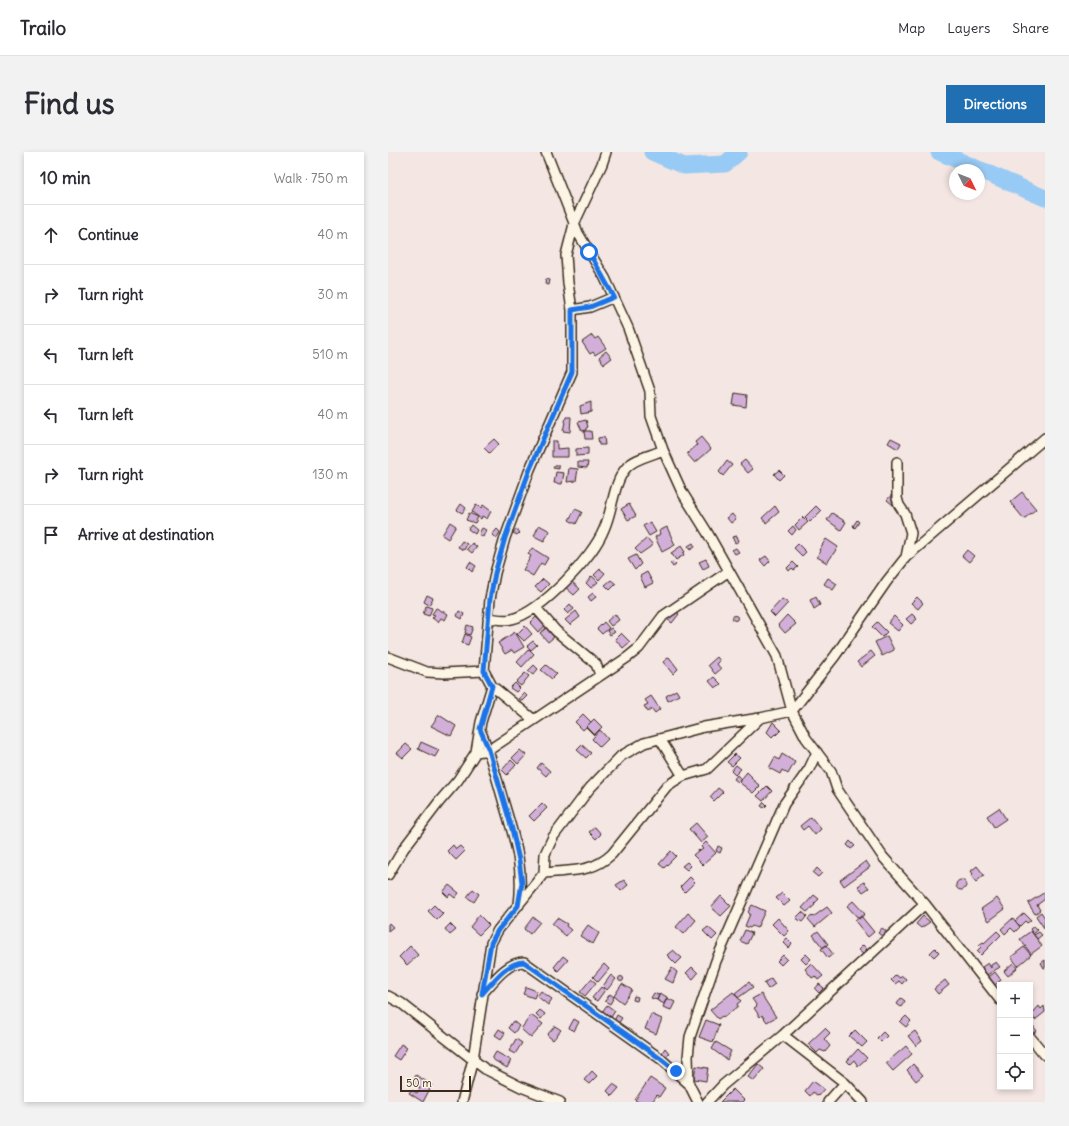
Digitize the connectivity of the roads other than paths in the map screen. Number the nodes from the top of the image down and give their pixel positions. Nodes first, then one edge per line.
1 (546, 152) edge
2 (606, 152) edge
3 (574, 224) junction
4 (614, 297) junction
5 (572, 310) junction
6 (1045, 438) edge
7 (663, 450) junction
8 (897, 462) dead end
9 (906, 557) junction
10 (729, 571) junction
11 (536, 608) junction
12 (488, 618) junction
13 (388, 658) edge
14 (484, 671) junction
15 (600, 675) junction
16 (492, 686) junction
17 (792, 711) junction
18 (760, 718) junction
19 (534, 720) junction
20 (480, 729) junction
21 (660, 739) junction
22 (489, 750) junction
23 (476, 752) junction
24 (817, 752) junction
25 (683, 776) junction
26 (544, 872) junction
27 (388, 875) edge
28 (925, 904) junction
29 (518, 906) junction
30 (482, 994) junction
31 (388, 996) edge
32 (997, 996) edge
33 (782, 1035) junction
34 (1033, 1040) edge
35 (1044, 1051) edge
36 (473, 1060) junction
37 (689, 1084) junction
38 (845, 1084) junction
39 (462, 1102) edge
40 (560, 1102) edge
41 (698, 1102) edge
42 (707, 1102) edge
43 (828, 1102) edge
44 (863, 1102) edge

1 - 3 street
2 - 3 street
3 - 4 street
3 - 5 street
4 - 5 street
4 - 7 street
5 - 12 street
6 - 9 street
7 - 10 street
7 - 11 street
8 - 9 street
9 - 17 street
10 - 15 street
10 - 17 street
11 - 12 street
11 - 15 street
12 - 14 street
13 - 14 street
14 - 16 street
15 - 19 street
16 - 19 street
16 - 20 street
17 - 18 street
17 - 24 street
18 - 21 street
18 - 25 street
19 - 22 street
20 - 22 street
20 - 23 street
21 - 25 street
21 - 26 street
22 - 23 street
22 - 29 street
23 - 27 street
24 - 28 street
24 - 37 street
25 - 26 street
26 - 29 street
28 - 32 street
28 - 33 street
29 - 30 street
30 - 36 street
30 - 37 street
31 - 36 street
33 - 38 street
33 - 42 street
34 - 35 street
36 - 39 street
36 - 40 street
37 - 41 street
38 - 43 street
38 - 44 street

